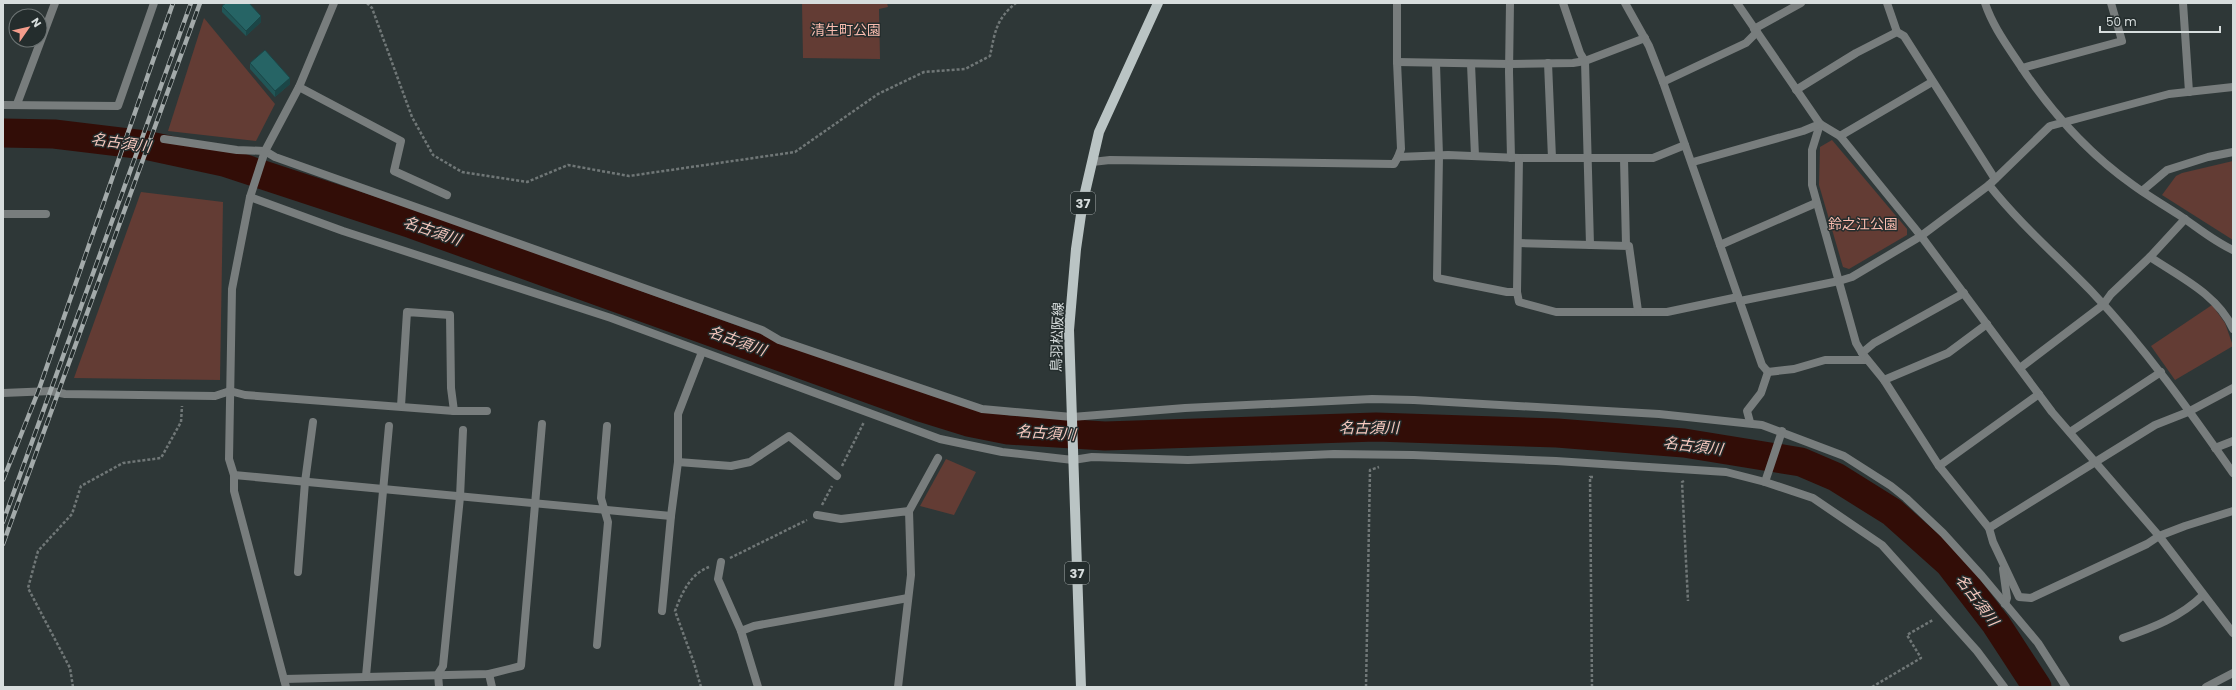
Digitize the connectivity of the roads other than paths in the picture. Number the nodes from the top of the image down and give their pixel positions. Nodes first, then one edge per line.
1 (55, 3) edge
2 (154, 3) edge
3 (334, 3) edge
4 (1158, 3) edge
5 (1397, 3) edge
6 (1510, 3) edge
7 (1563, 3) edge
8 (1625, 3) edge
9 (1737, 3) edge
10 (1801, 3) edge
11 (1887, 3) edge
12 (1985, 3) edge
13 (2111, 3) edge
14 (2183, 3) edge
15 (1755, 31) junction
16 (1897, 32) junction
17 (1645, 38) junction
18 (1585, 61) junction
19 (1397, 62) junction
20 (1548, 63) junction
21 (1436, 64) junction
22 (1471, 64) junction
23 (1510, 64) junction
24 (2022, 68) junction
25 (1663, 82) junction
26 (1932, 82) junction
27 (299, 87) junction
28 (2233, 87) edge
29 (1796, 90) junction
30 (2189, 92) junction
31 (3, 104) edge
32 (17, 104) junction
33 (2064, 122) junction
34 (1820, 124) junction
35 (1840, 136) junction
36 (164, 139) dead end
37 (1686, 144) junction
38 (265, 151) junction
39 (2233, 152) edge
40 (1439, 156) junction
41 (1475, 156) junction
42 (1398, 157) junction
43 (1515, 158) junction
44 (1552, 158) junction
45 (1624, 158) junction
46 (1588, 159) junction
47 (1092, 162) junction
48 (1693, 162) junction
49 (1992, 182) junction
50 (2142, 191) junction
51 (447, 194) dead end
52 (250, 197) junction
53 (1816, 203) junction
54 (3, 214) edge
55 (46, 214) dead end
56 (2185, 219) junction
57 (1921, 236) junction
58 (1518, 243) junction
59 (1590, 245) junction
60 (1626, 245) junction
61 (1720, 245) junction
62 (2233, 250) edge
63 (2150, 257) junction
64 (1839, 281) junction
65 (1517, 292) junction
66 (1964, 293) junction
67 (1739, 299) junction
68 (2103, 305) junction
69 (1638, 311) junction
70 (1987, 324) junction
71 (2233, 329) edge
72 (702, 352) junction
73 (1865, 356) junction
74 (2020, 368) junction
75 (1768, 372) junction
76 (2161, 372) junction
77 (1884, 380) junction
78 (2233, 388) edge
79 (230, 391) junction
80 (3, 393) edge
81 (2039, 394) junction
82 (401, 406) junction
83 (454, 411) junction
84 (487, 411) dead end
85 (2188, 412) junction
86 (1072, 417) junction
87 (313, 422) dead end
88 (1750, 422) junction
89 (542, 424) dead end
90 (389, 426) dead end
91 (607, 426) dead end
92 (463, 430) dead end
93 (1782, 431) junction
94 (2070, 432) junction
95 (2233, 441) edge
96 (2216, 448) junction
97 (938, 458) dead end
98 (1073, 460) junction
99 (678, 462) junction
100 (2096, 462) junction
101 (1939, 466) junction
102 (2233, 473) edge
103 (234, 475) junction
104 (837, 476) road end
105 (305, 482) junction
106 (1765, 482) junction
107 (384, 490) junction
108 (460, 496) junction
109 (535, 504) junction
110 (604, 510) junction
111 (909, 511) junction
112 (2233, 511) edge
113 (817, 515) road end
114 (671, 516) junction
115 (1989, 528) junction
116 (2159, 536) junction
117 (721, 562) road end
118 (2002, 564) junction
119 (298, 572) dead end
120 (2203, 595) junction
121 (908, 598) junction
122 (2005, 604) junction
123 (662, 611) dead end
124 (741, 631) junction
125 (2233, 633) edge
126 (2123, 638) dead end
127 (597, 645) dead end
128 (2233, 673) edge
129 (438, 674) junction
130 (489, 674) junction
131 (366, 676) junction
132 (285, 683) edge
133 (439, 687) edge
134 (492, 687) edge
135 (758, 687) edge
136 (898, 687) edge
137 (1080, 687) edge
138 (2004, 687) edge
139 (2066, 687) edge
140 (2206, 687) edge

1 - 32 street
2 - 32 street
3 - 27 street
4 - 47 main road, 鳥羽松阪線 / 37
5 - 19 street
6 - 23 street
7 - 18 street
8 - 17 street
9 - 15 street
10 - 15 street
11 - 16 street
12 - 24 street
13 - 24 street
14 - 30 street
15 - 25 street
15 - 29 street
16 - 26 street
16 - 29 street
17 - 18 street
17 - 25 street
18 - 20 street
18 - 46 street
19 - 21 street
19 - 42 street
20 - 23 street
20 - 44 street
21 - 22 street
21 - 40 street
22 - 23 street
22 - 41 street
23 - 43 street
24 - 33 street
25 - 37 street
26 - 35 street
26 - 49 street
27 - 38 street
27 - 51 street
28 - 30 street
29 - 34 street
30 - 33 street
31 - 32 street
33 - 49 street
33 - 50 street
34 - 35 street
34 - 48 street
34 - 53 street
35 - 57 street
36 - 38 street
37 - 45 street
37 - 48 street
38 - 52 street
38 - 86 street
39 - 50 street
40 - 41 street
40 - 42 street
40 - 65 street
41 - 43 street
42 - 47 street
43 - 44 street
43 - 58 street
44 - 46 street
45 - 46 street
45 - 60 street
46 - 59 street
47 - 86 main road, 鳥羽松阪線 / 37
48 - 61 street
49 - 57 street
49 - 68 street
50 - 56 street
52 - 72 street
52 - 79 street
53 - 61 street
53 - 64 street
54 - 55 street
56 - 62 street
56 - 63 street
57 - 64 street
57 - 66 street
58 - 59 street
58 - 65 street
59 - 60 street
60 - 69 street
61 - 67 street
63 - 68 street
63 - 71 street
64 - 67 street
64 - 73 street
65 - 69 street
66 - 70 street
66 - 73 street
67 - 69 street
67 - 75 street
68 - 74 street
68 - 76 street
70 - 74 street
70 - 77 street
72 - 98 street
72 - 99 street
73 - 75 street
73 - 77 street
74 - 81 street
75 - 88 street
76 - 85 street
76 - 94 street
77 - 101 street
78 - 85 street
79 - 80 street
79 - 82 street
79 - 103 street
81 - 94 street
81 - 101 street
82 - 83 street
82 - 83 street
83 - 84 street
85 - 96 street
85 - 100 street
86 - 88 street
86 - 98 main road, 鳥羽松阪線 / 37
87 - 105 street
88 - 93 street
89 - 109 street
90 - 107 street
91 - 110 street
92 - 108 street
93 - 106 street
93 - 122 street
94 - 100 street
95 - 96 street
96 - 102 street
97 - 111 street
98 - 106 street
98 - 137 main road, 鳥羽松阪線 / 37
99 - 104 street
99 - 114 street
100 - 115 street
100 - 116 street
101 - 115 street
103 - 105 street
103 - 132 street
105 - 107 street
105 - 119 street
106 - 138 street
107 - 108 street
107 - 131 street
108 - 109 street
108 - 129 street
109 - 110 street
109 - 130 street
110 - 114 street
110 - 127 street
111 - 113 street
111 - 121 street
112 - 116 street
114 - 123 street
115 - 118 street
116 - 118 street
116 - 120 street
117 - 124 street
118 - 122 street
120 - 125 street
120 - 126 street
121 - 124 street
121 - 136 street
122 - 139 street
124 - 135 street
128 - 140 street
129 - 130 street
129 - 131 street
129 - 133 street
130 - 134 street
131 - 132 street

